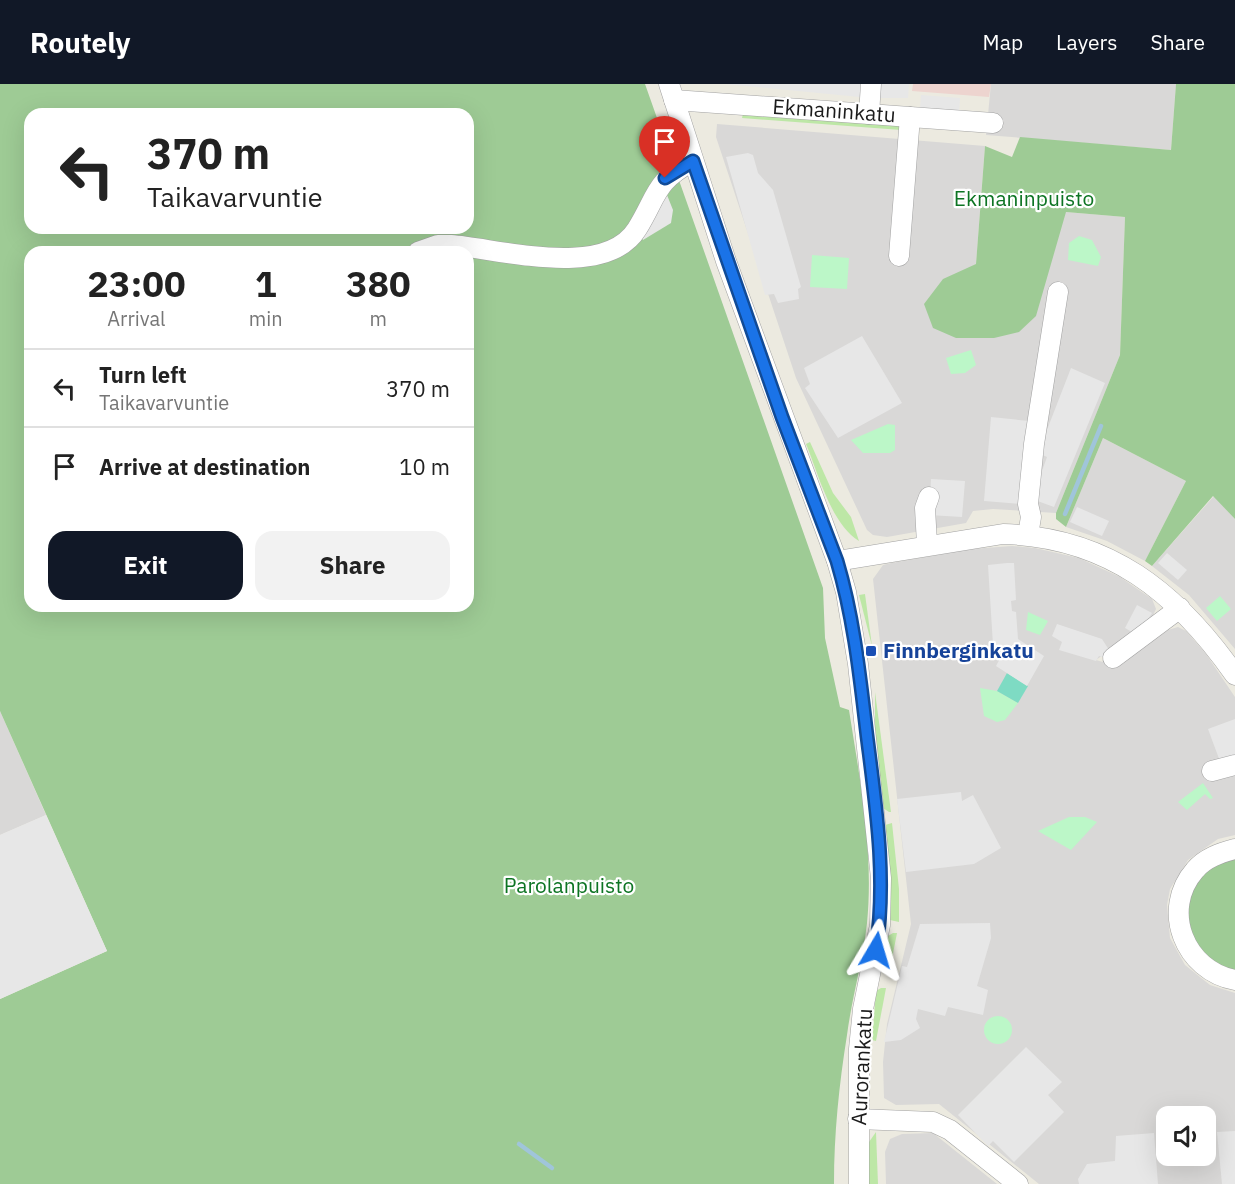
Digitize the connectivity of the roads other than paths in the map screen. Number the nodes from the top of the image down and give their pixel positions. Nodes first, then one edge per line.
1 (871, 84) edge
2 (671, 92) edge
3 (869, 114) junction
4 (910, 117) junction
5 (993, 123) dead end
6 (693, 161) junction
7 (435, 246) edge
8 (460, 246) edge
9 (474, 248) edge
10 (899, 256) dead end
11 (1058, 292) dead end
12 (929, 496) dead end
13 (1028, 535) junction
14 (927, 544) junction
15 (837, 561) junction
16 (1180, 608) junction
17 (1113, 658) dead end
18 (1235, 675) edge
19 (1235, 765) edge
20 (1212, 771) dead end
21 (1235, 849) edge
22 (1235, 980) edge
23 (858, 1119) junction
24 (859, 1184) edge
25 (1018, 1184) edge

1 - 3 street
2 - 3 street, Ekmaninkatu
2 - 6 street, Aurorankatu
3 - 4 street, Ekmaninkatu
4 - 5 street, Ekmaninkatu
4 - 10 street
6 - 9 street
6 - 15 street, Aurorankatu
7 - 8 street
11 - 13 street
12 - 14 street
13 - 14 street
13 - 16 street
14 - 15 street
15 - 23 street, Aurorankatu
16 - 17 street
16 - 18 street
19 - 20 street
21 - 22 street
23 - 24 street, Aurorankatu
23 - 25 street

